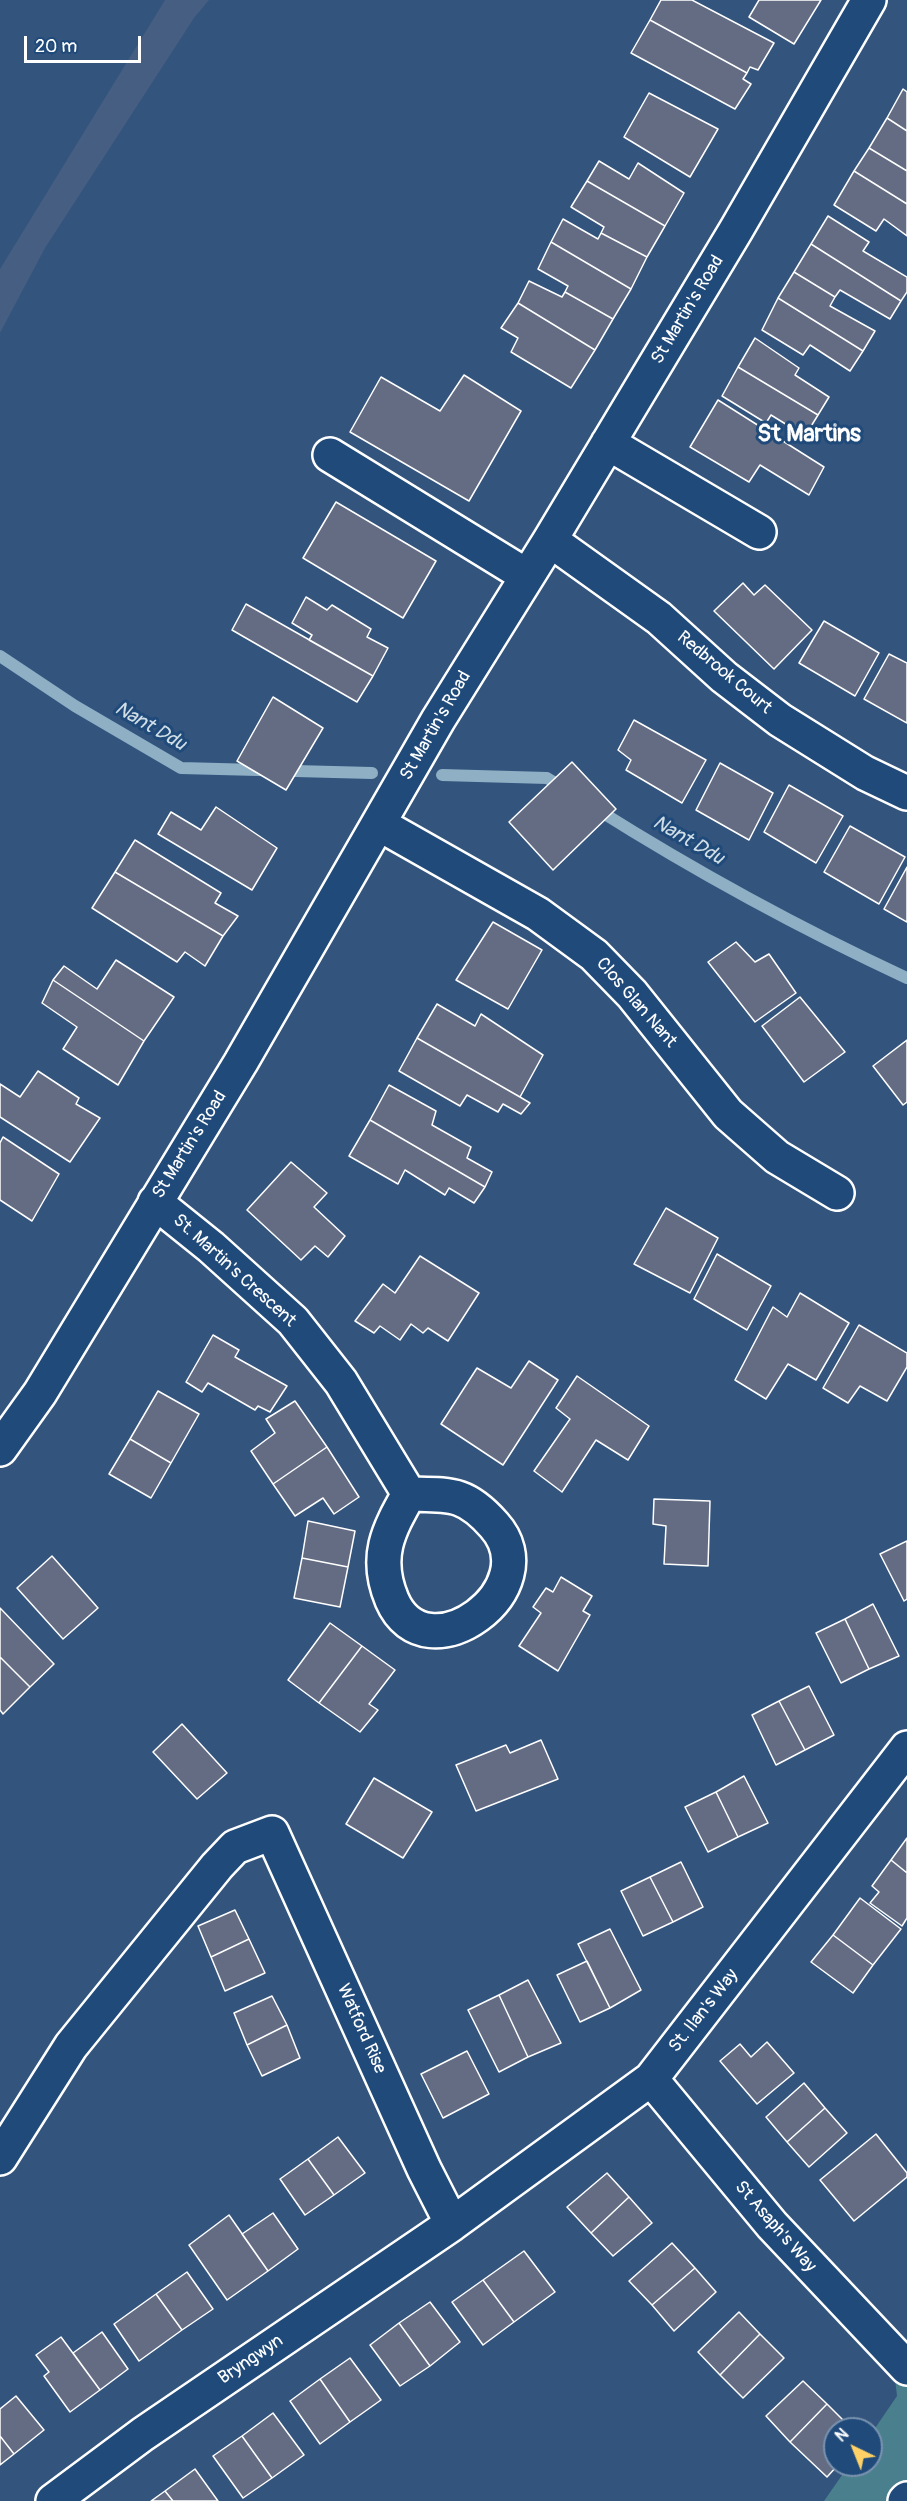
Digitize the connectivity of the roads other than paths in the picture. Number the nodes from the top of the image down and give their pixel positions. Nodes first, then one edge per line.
1 (869, 0) edge
2 (608, 443) junction
3 (330, 455) dead end
4 (759, 532) dead end
5 (550, 540) junction
6 (526, 576) junction
7 (907, 792) edge
8 (379, 824) junction
9 (837, 1193) dead end
10 (155, 1202) junction
11 (0, 1449) edge
12 (409, 1494) junction
13 (907, 1748) edge
14 (651, 2079) junction
15 (0, 2158) edge
16 (452, 2224) junction
17 (907, 2368) edge
18 (53, 2501) edge

1 - 2 street, St Martin's Road
2 - 4 street
2 - 5 street, St Martin's Road
3 - 6 street
5 - 6 street, St Martin's Road
5 - 7 street, Redbrook Court
6 - 8 street, St Martin's Road
8 - 9 street, Clos Glan Nant
8 - 10 street, St Martin's Road
10 - 11 street, St Martin's Road
10 - 12 street, St. Martin's Crescent
12 - 12 street
13 - 14 street, St. Ilan's Way
14 - 16 street, St. Ilan's Way
14 - 17 street, St Asaph's Way
15 - 16 street, Watford Rise
16 - 18 street, Bryngwyn

